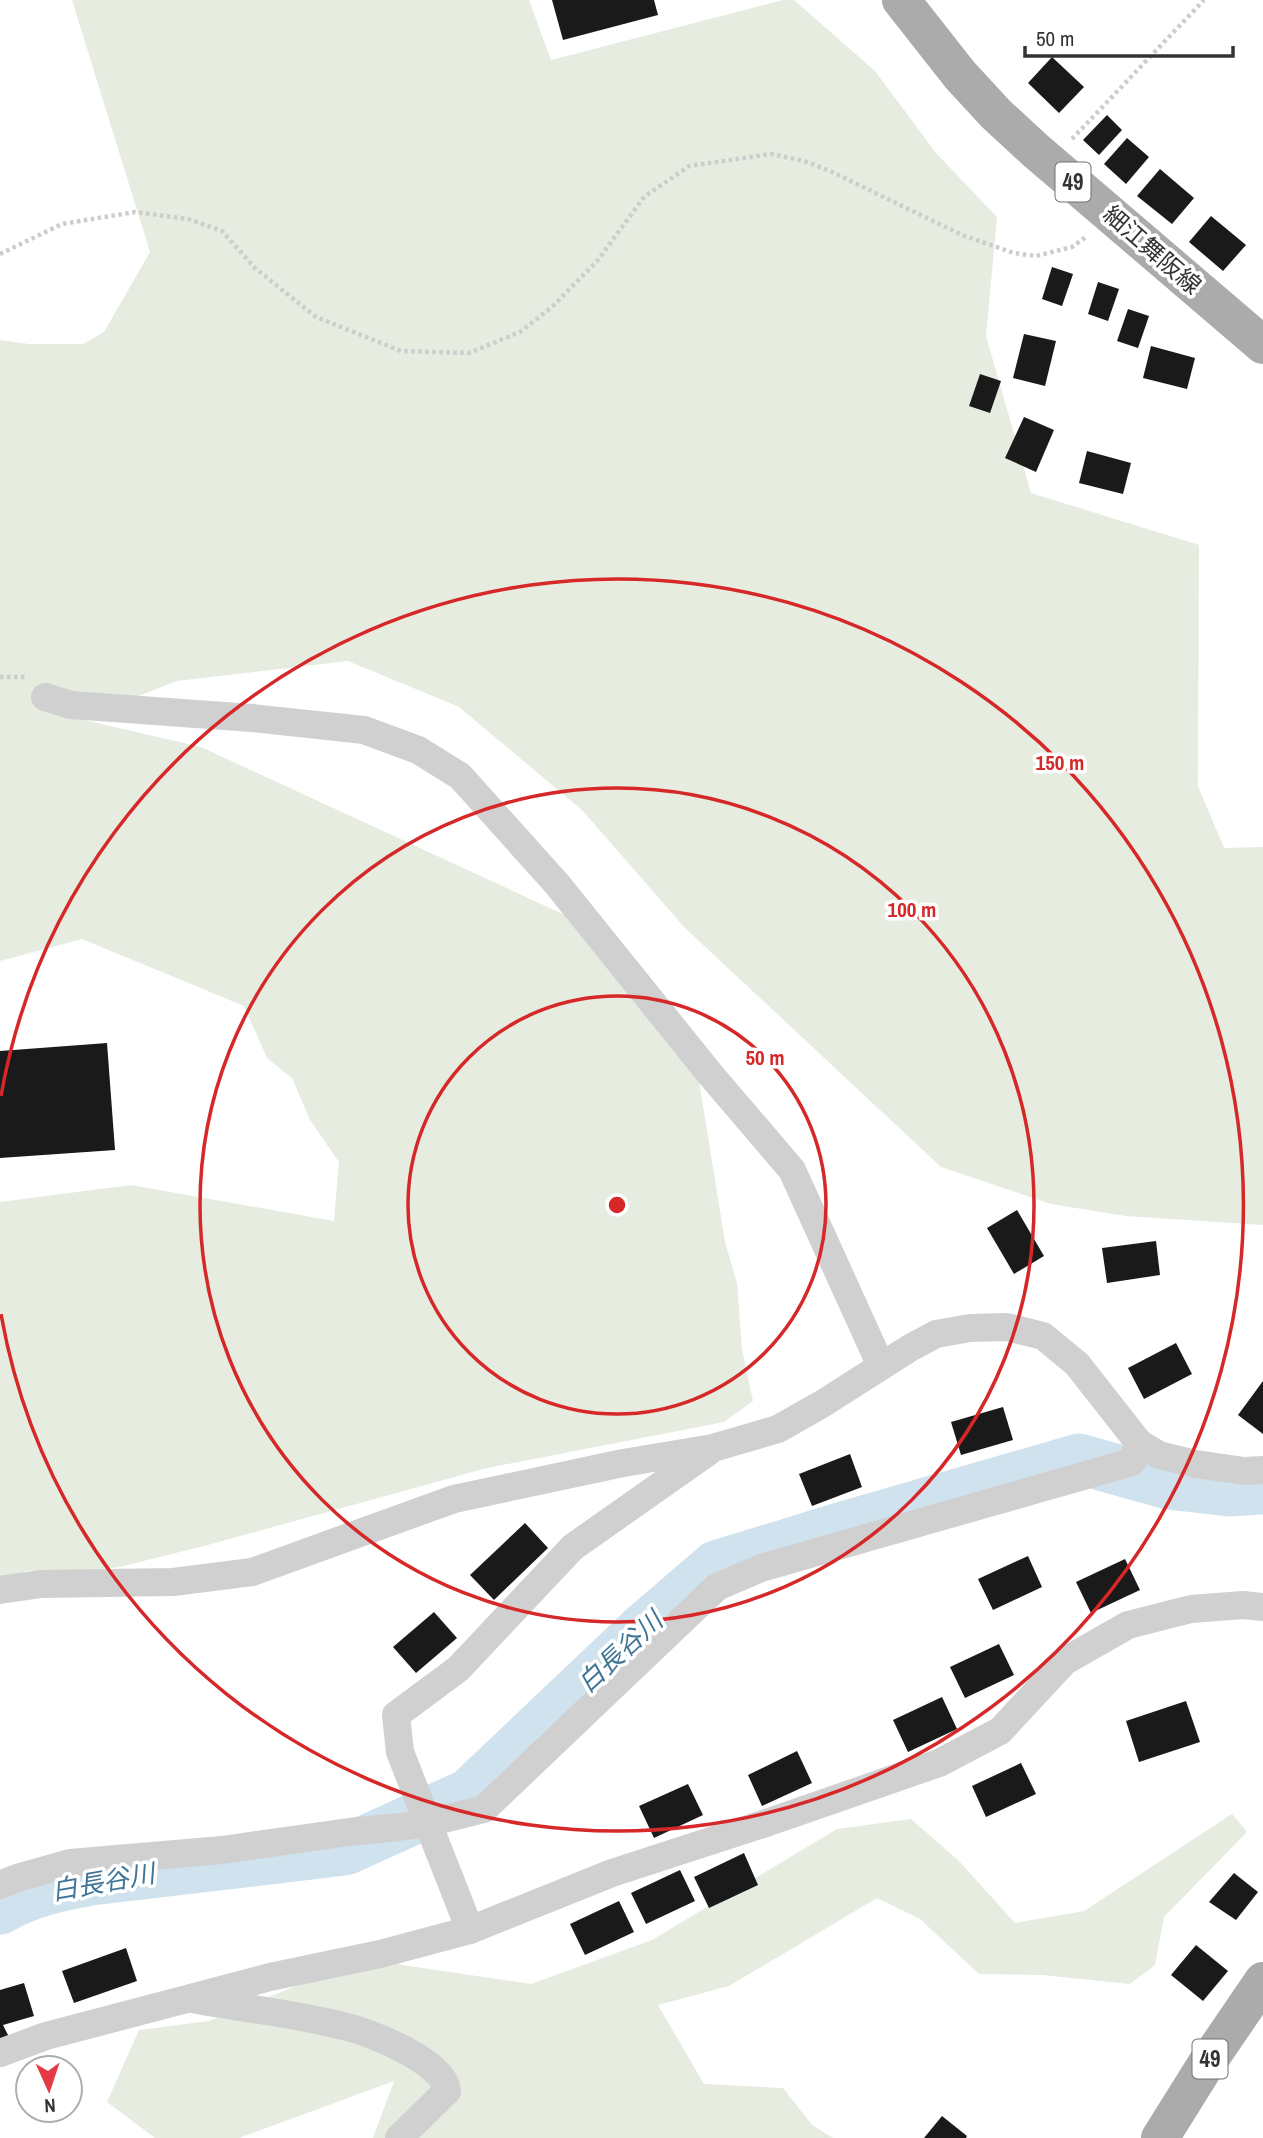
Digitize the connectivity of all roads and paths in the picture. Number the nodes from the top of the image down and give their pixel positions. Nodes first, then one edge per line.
1 (901, 0) edge
2 (1204, 0) edge
3 (1049, 162) junction
4 (1112, 216) junction
5 (0, 254) edge
6 (1263, 345) edge
7 (45, 697) dead end
8 (880, 1366) junction
9 (1139, 1443) junction
10 (713, 1448) junction
11 (1263, 1470) edge
12 (0, 1590) edge
13 (1263, 1607) edge
14 (429, 1823) junction
15 (0, 1885) edge
16 (470, 1930) junction
17 (1263, 1981) edge
18 (188, 1999) junction
19 (0, 2053) edge
20 (399, 2138) edge
21 (1160, 2138) edge

1 - 3 main road, 細江舞阪線 / 49
2 - 3 path
3 - 4 main road, 細江舞阪線 / 49
4 - 5 path
4 - 6 main road, 細江舞阪線 / 49
7 - 8 street
8 - 9 street
8 - 10 street
9 - 11 street
9 - 14 street
10 - 12 street
10 - 14 street
13 - 16 street
14 - 15 street
14 - 16 street
16 - 18 street
17 - 21 main road, 49
18 - 19 street
18 - 20 street

